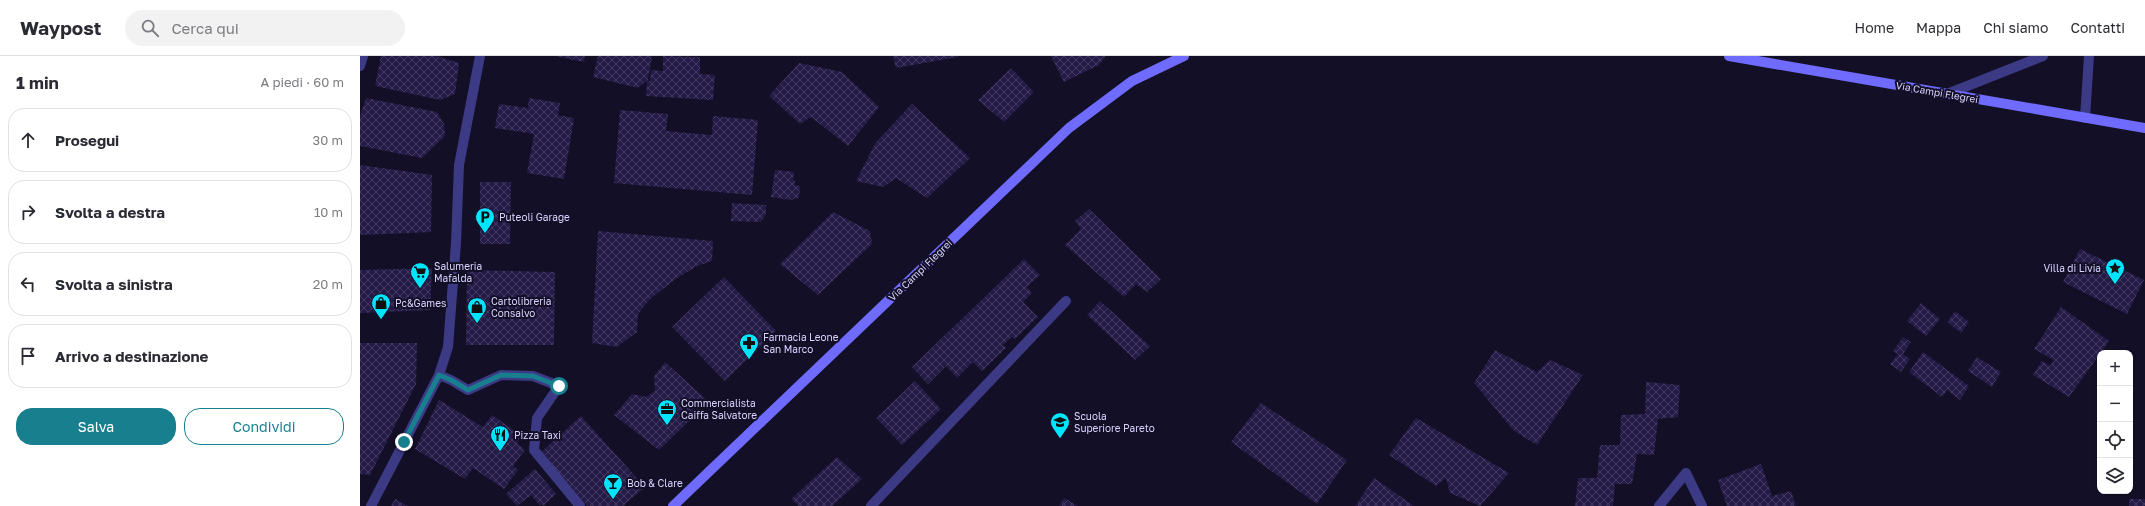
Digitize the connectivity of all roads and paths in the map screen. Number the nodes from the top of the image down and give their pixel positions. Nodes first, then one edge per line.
1 (363, 56) edge
2 (480, 56) edge
3 (1184, 56) edge
4 (1729, 56) edge
5 (2043, 56) edge
6 (2089, 56) edge
7 (360, 66) edge
8 (1947, 94) junction
9 (2085, 118) junction
10 (2145, 128) edge
11 (1066, 301) dead end
12 (439, 375) junction
13 (371, 506) edge
14 (580, 506) edge
15 (673, 506) edge
16 (871, 506) edge
17 (1659, 506) edge
18 (1702, 506) edge

1 - 7 street
2 - 12 street
3 - 15 street, Via Campi Flegrei
4 - 8 street, Via Campi Flegrei
5 - 8 street
6 - 9 street
8 - 9 street, Via Campi Flegrei
9 - 10 street, Via Campi Flegrei
11 - 16 street
12 - 13 street
12 - 14 street
17 - 18 street

